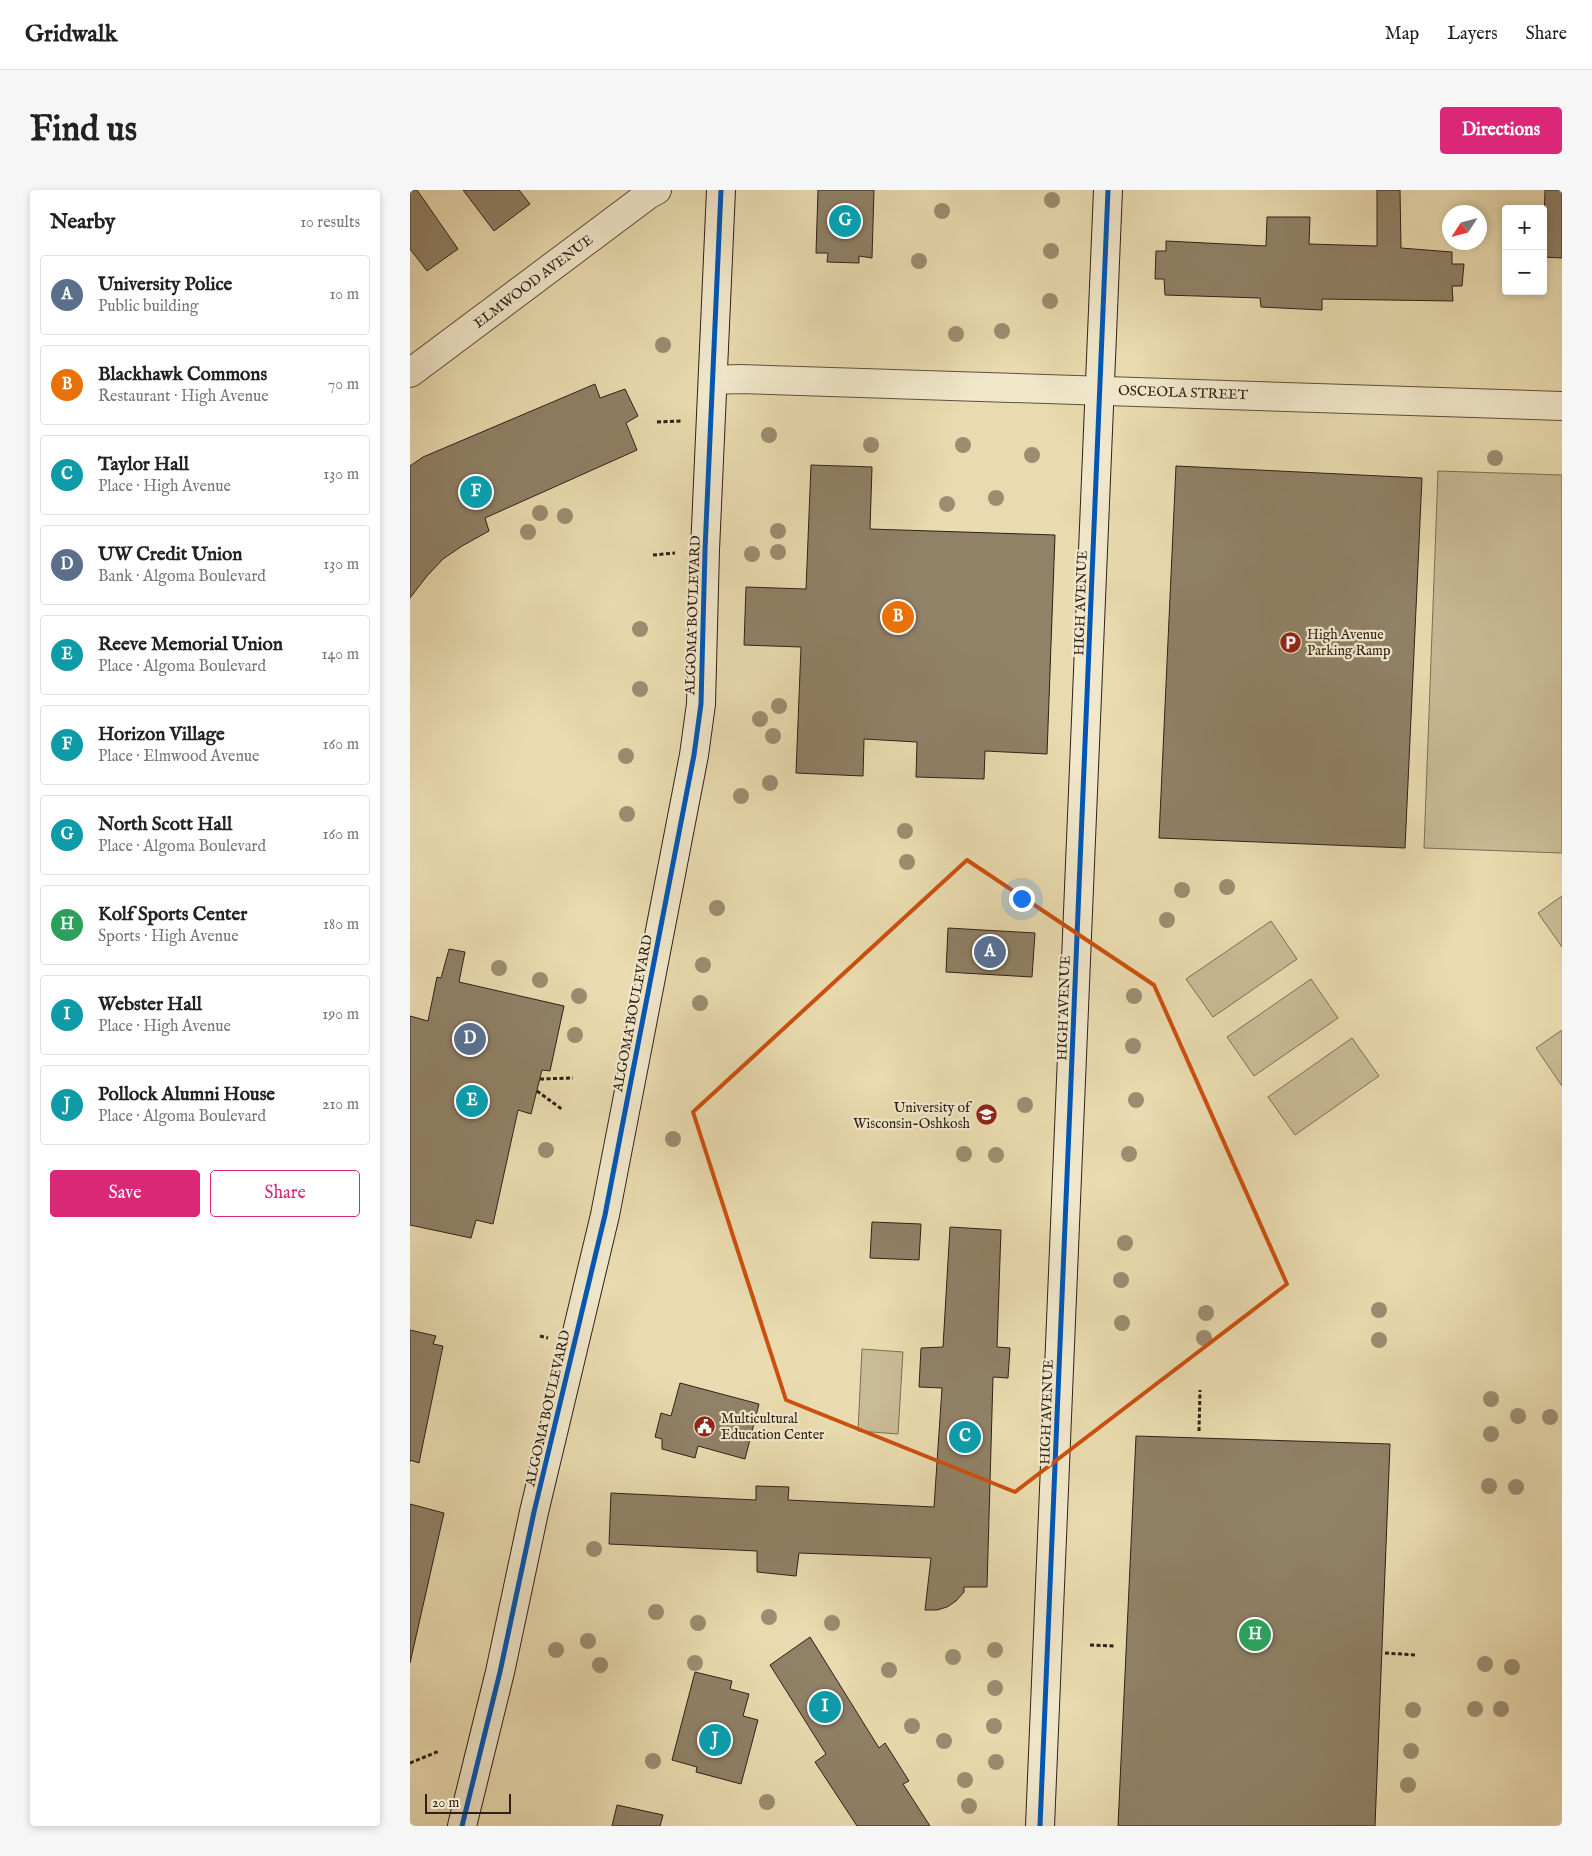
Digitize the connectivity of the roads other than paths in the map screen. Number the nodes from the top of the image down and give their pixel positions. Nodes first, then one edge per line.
1 (657, 190) edge
2 (721, 190) edge
3 (1108, 190) edge
4 (413, 365) edge
5 (714, 380) junction
6 (1100, 390) junction
7 (1562, 406) edge
8 (462, 1826) edge
9 (1040, 1826) edge

1 - 4 main road, ELMWOOD AVENUE
2 - 5 main road, ALGOMA BOULEVARD
3 - 6 main road, HIGH AVENUE
5 - 6 main road, OSCEOLA STREET
5 - 8 main road, ALGOMA BOULEVARD
6 - 7 main road, OSCEOLA STREET
6 - 9 main road, HIGH AVENUE

